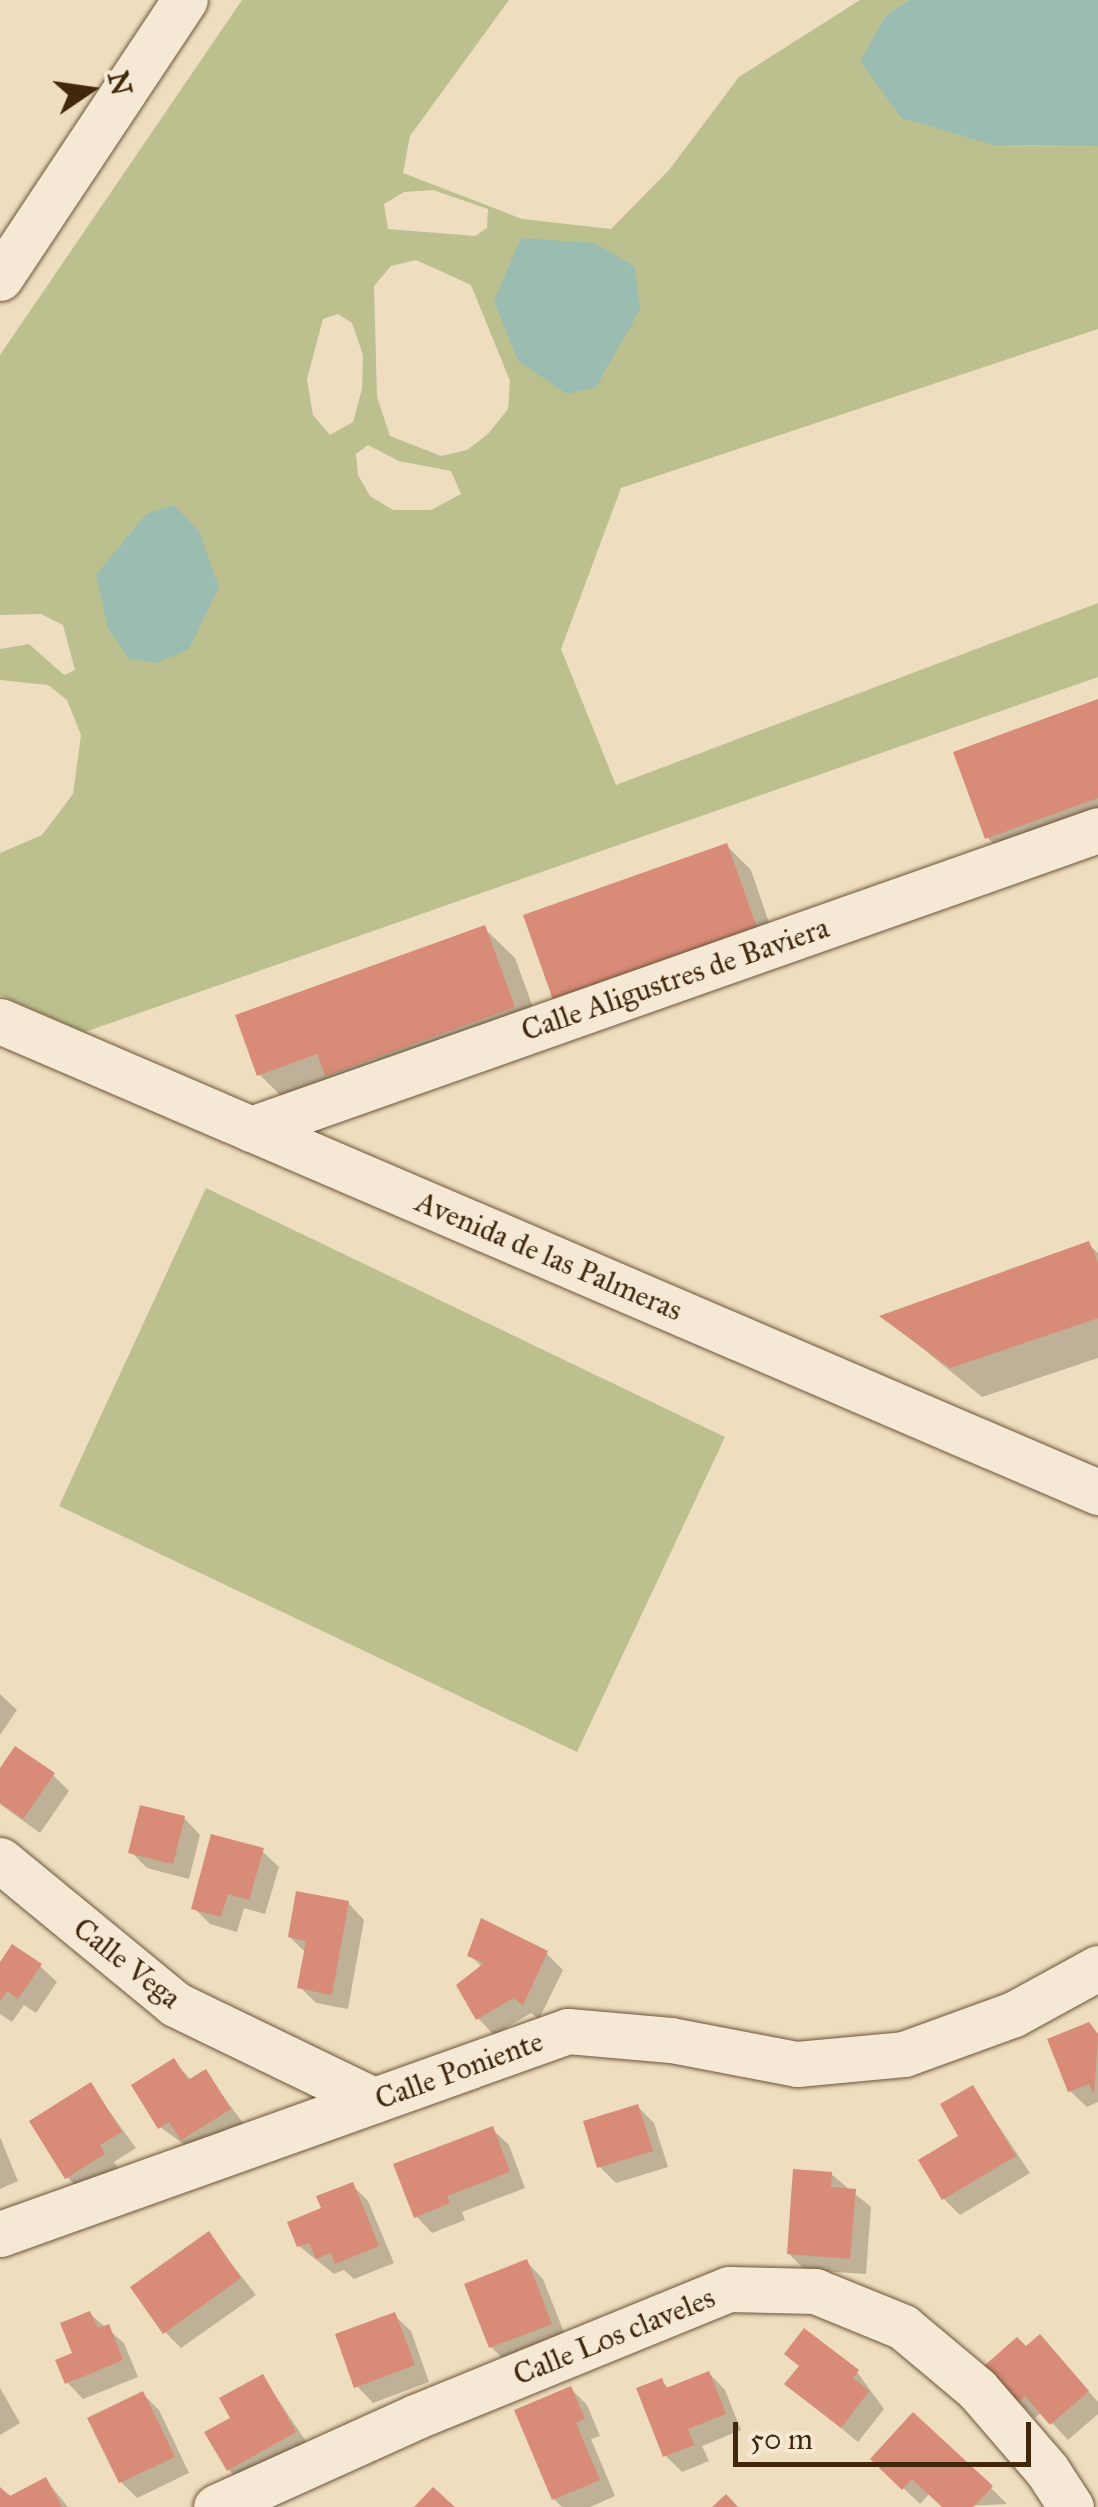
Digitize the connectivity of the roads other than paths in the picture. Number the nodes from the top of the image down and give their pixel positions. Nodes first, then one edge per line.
1 (185, 0) edge
2 (0, 278) edge
3 (1098, 830) edge
4 (0, 1021) edge
5 (251, 1128) junction
6 (1098, 1492) edge
7 (0, 1860) edge
8 (1098, 1968) edge
9 (374, 2100) junction
10 (0, 2234) edge
11 (216, 2507) edge
12 (1071, 2507) edge

1 - 2 street
3 - 5 street, Calle Aligustres de Baviera
4 - 5 street, Avenida de las Palmeras
5 - 6 street, Avenida de las Palmeras
7 - 9 street, Calle Vega
8 - 9 street, Calle Poniente
9 - 10 street, Calle Poniente
11 - 12 street, Calle Los claveles

